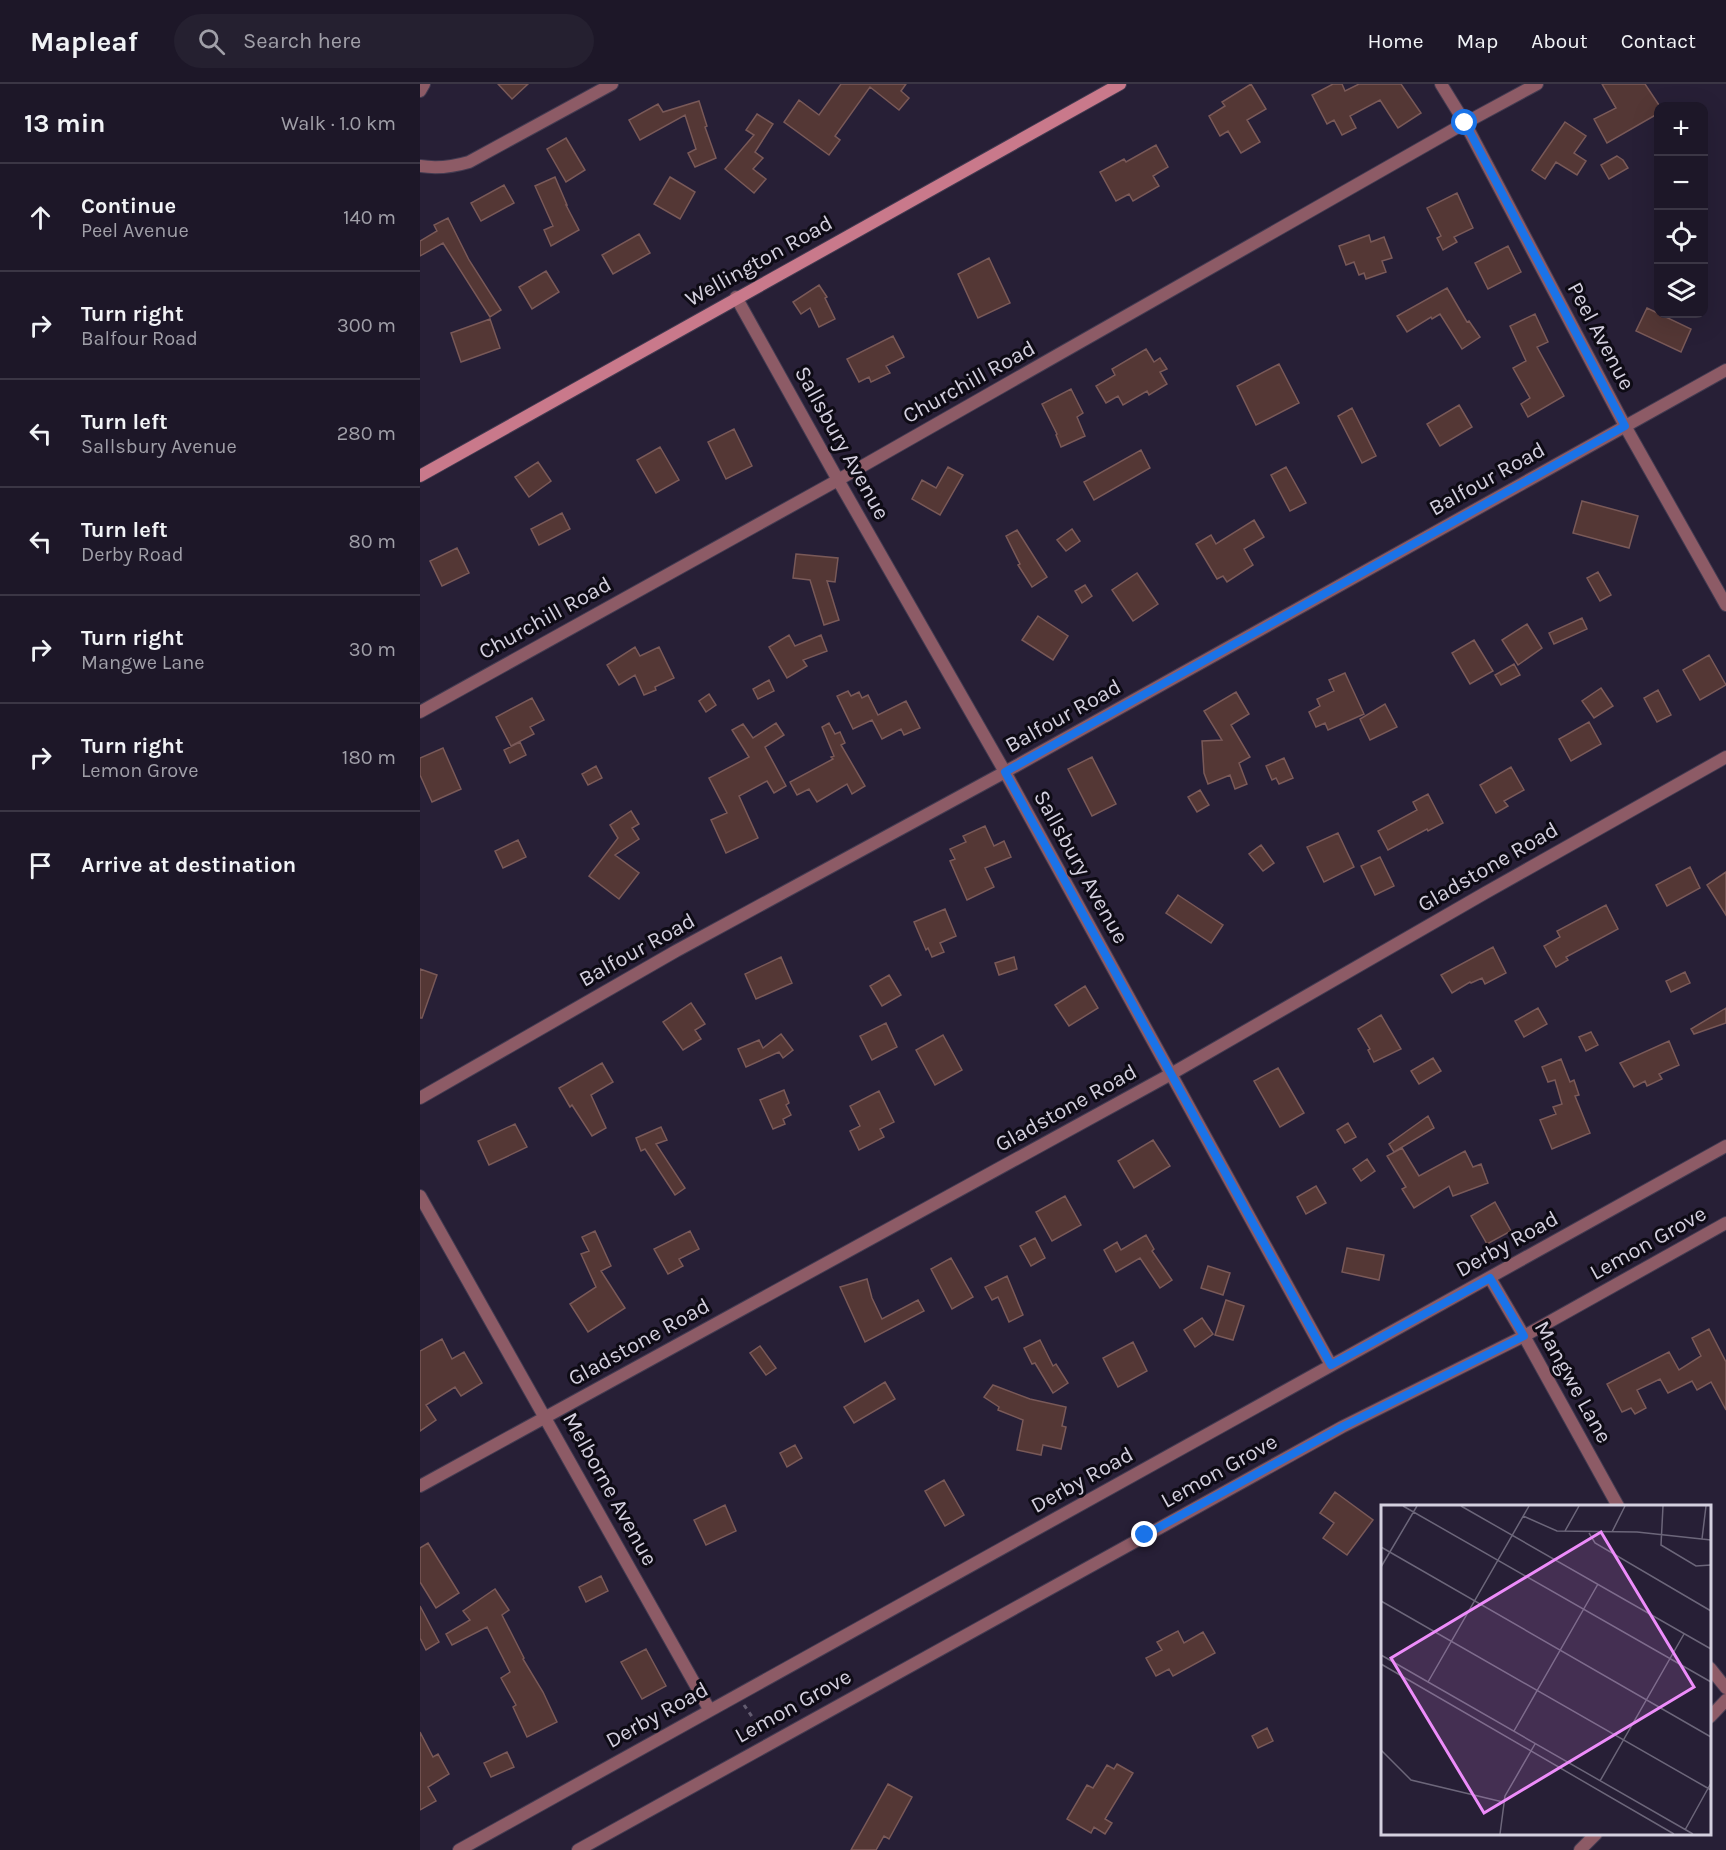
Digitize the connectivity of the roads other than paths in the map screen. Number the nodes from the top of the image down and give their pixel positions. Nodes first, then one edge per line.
1 (424, 84) edge
2 (612, 84) edge
3 (1120, 84) edge
4 (1441, 84) edge
5 (1537, 84) edge
6 (420, 91) edge
7 (1465, 123) junction
8 (420, 166) edge
9 (736, 297) junction
10 (1726, 370) edge
11 (1625, 426) junction
12 (420, 476) edge
13 (838, 480) junction
14 (1726, 605) edge
15 (420, 712) edge
16 (1726, 756) edge
17 (1005, 772) junction
18 (1171, 1074) junction
19 (420, 1098) edge
20 (1726, 1146) edge
21 (420, 1196) edge
22 (1726, 1223) edge
23 (1490, 1278) junction
24 (1524, 1336) junction
25 (1331, 1365) junction
26 (545, 1417) junction
27 (420, 1486) edge
28 (1617, 1505) edge
29 (1711, 1669) edge
30 (1726, 1688) edge
31 (1726, 1700) edge
32 (710, 1709) junction
33 (1711, 1716) edge
34 (1594, 1835) edge
35 (459, 1850) edge
36 (578, 1850) edge
37 (1580, 1850) edge

1 - 6 street
2 - 8 street
3 - 9 main road, Wellington Road
4 - 7 street, Peel Avenue
5 - 7 street, Churchill Road
7 - 11 street, Peel Avenue
7 - 13 street, Churchill Road
9 - 12 main road, Wellington Road
9 - 13 street, Sallsbury Avenue
10 - 11 street, Balfour Road
11 - 14 street, Peel Avenue
11 - 17 street, Balfour Road
13 - 15 street, Churchill Road
13 - 17 street, Sallsbury Avenue
16 - 18 street, Gladstone Road
17 - 18 street, Sallsbury Avenue
17 - 19 street, Balfour Road
18 - 25 street, Sallsbury Avenue
18 - 26 street, Gladstone Road
20 - 23 street, Derby Road
21 - 26 street, Melborne Avenue
22 - 24 street, Lemon Grove
23 - 24 street, Mangwe Lane
23 - 25 street, Derby Road
24 - 28 street, Mangwe Lane
24 - 36 street, Lemon Grove
25 - 32 street, Derby Road
26 - 27 street, Gladstone Road
26 - 32 street, Melborne Avenue
29 - 30 street
31 - 33 street
32 - 35 street, Derby Road
34 - 37 street

